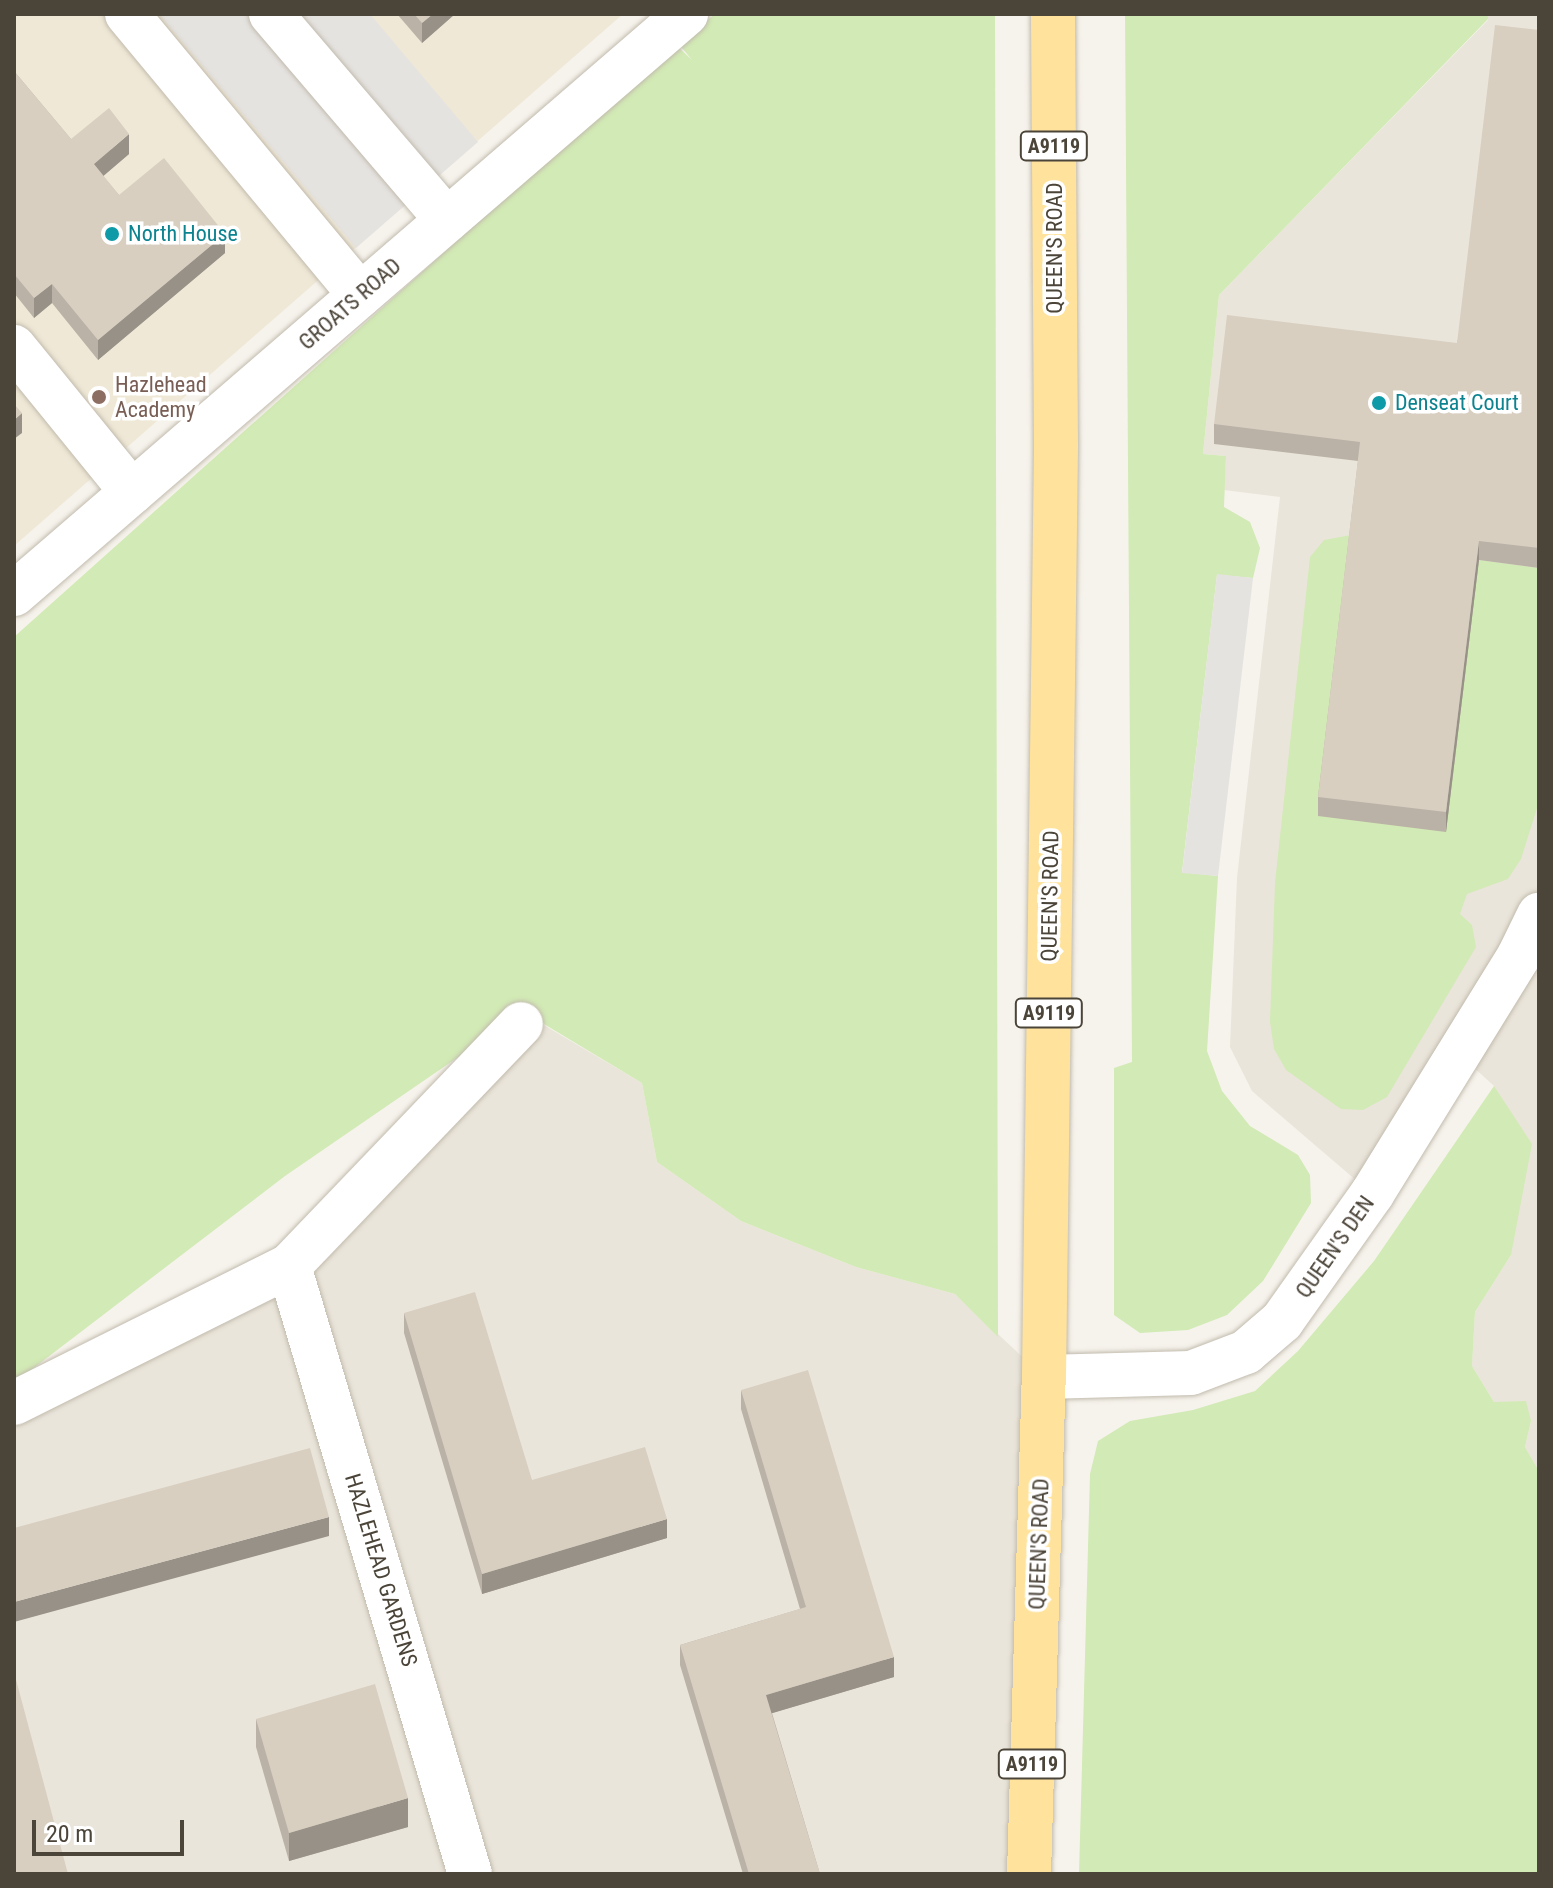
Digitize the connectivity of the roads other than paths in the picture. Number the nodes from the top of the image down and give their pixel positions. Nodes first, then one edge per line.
1 (127, 14) edge
2 (271, 14) edge
3 (686, 14) edge
4 (1053, 14) edge
5 (447, 220) junction
6 (360, 295) junction
7 (14, 347) edge
8 (132, 492) junction
9 (14, 594) edge
10 (1539, 915) edge
11 (1529, 961) edge
12 (521, 1024) dead end
13 (289, 1266) junction
14 (1044, 1377) junction
15 (14, 1403) edge
16 (470, 1874) edge
17 (1029, 1874) edge

1 - 6 street
2 - 5 street
3 - 5 street, GROATS ROAD
4 - 14 main road, QUEEN'S ROAD / A9119
5 - 6 street, GROATS ROAD
6 - 8 street, GROATS ROAD
7 - 8 street
8 - 9 street, GROATS ROAD
10 - 11 street, QUEEN'S DEN
11 - 14 street, QUEEN'S DEN
12 - 13 street
13 - 15 street
13 - 16 street, HAZLEHEAD GARDENS
14 - 17 main road, QUEEN'S ROAD / A9119

